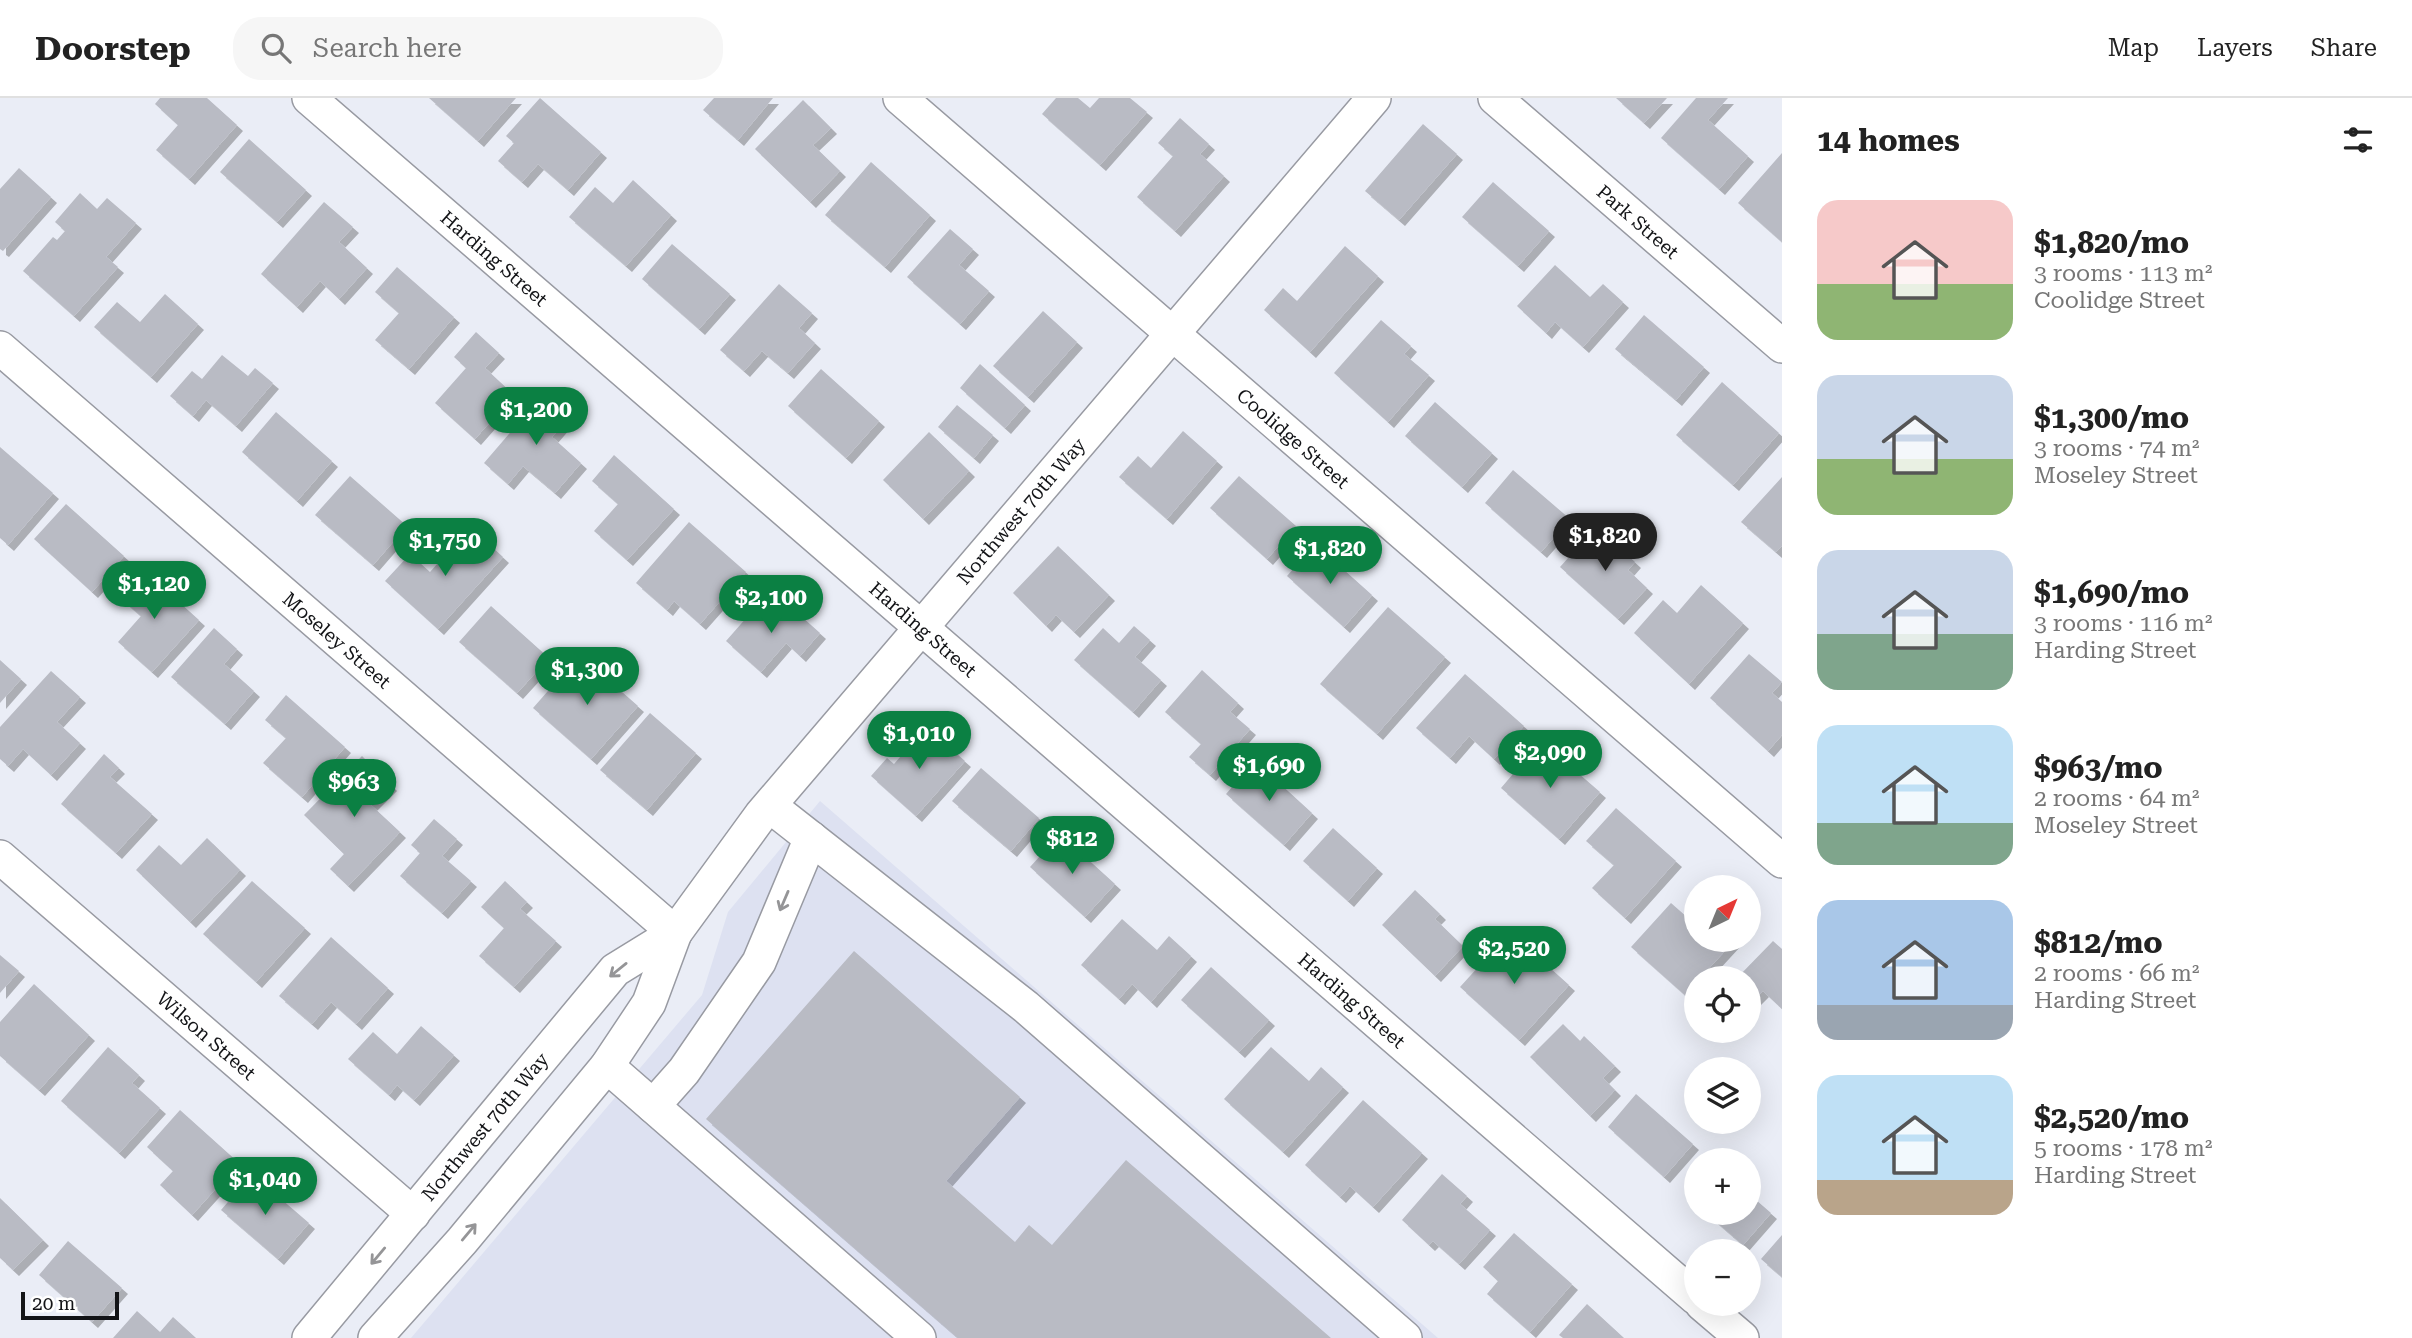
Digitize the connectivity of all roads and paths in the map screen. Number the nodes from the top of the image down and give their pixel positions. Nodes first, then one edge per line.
1 (309, 98) edge
2 (900, 98) edge
3 (1374, 98) edge
4 (1495, 98) edge
5 (1171, 334) junction
6 (1782, 346) edge
7 (0, 348) edge
8 (920, 629) junction
9 (770, 806) junction
10 (811, 838) junction
11 (0, 857) edge
12 (1782, 861) edge
13 (675, 933) junction
14 (607, 1066) junction
15 (653, 1106) junction
16 (413, 1214) junction
17 (1684, 1288) edge
18 (1716, 1316) edge
19 (309, 1338) edge
20 (375, 1338) edge
21 (919, 1338) edge
22 (1405, 1338) edge
23 (1742, 1338) edge

1 - 8 street, Harding Street
2 - 5 street, Coolidge Street
3 - 5 street, Northwest 70th Way
4 - 6 street, Park Street
5 - 8 street, Northwest 70th Way
5 - 12 street, Coolidge Street
7 - 13 street, Moseley Street
8 - 9 street, Northwest 70th Way
8 - 17 street, Harding Street
9 - 10 street
9 - 13 street, Northwest 70th Way
10 -> 15 street
10 - 22 street
11 - 16 street, Wilson Street
13 - 14 street, Northwest 70th Way
13 -> 16 street, Northwest 70th Way
14 - 15 street
20 -> 14 street, Northwest 70th Way
15 - 21 street
16 -> 19 street, Northwest 70th Way
18 - 23 street

